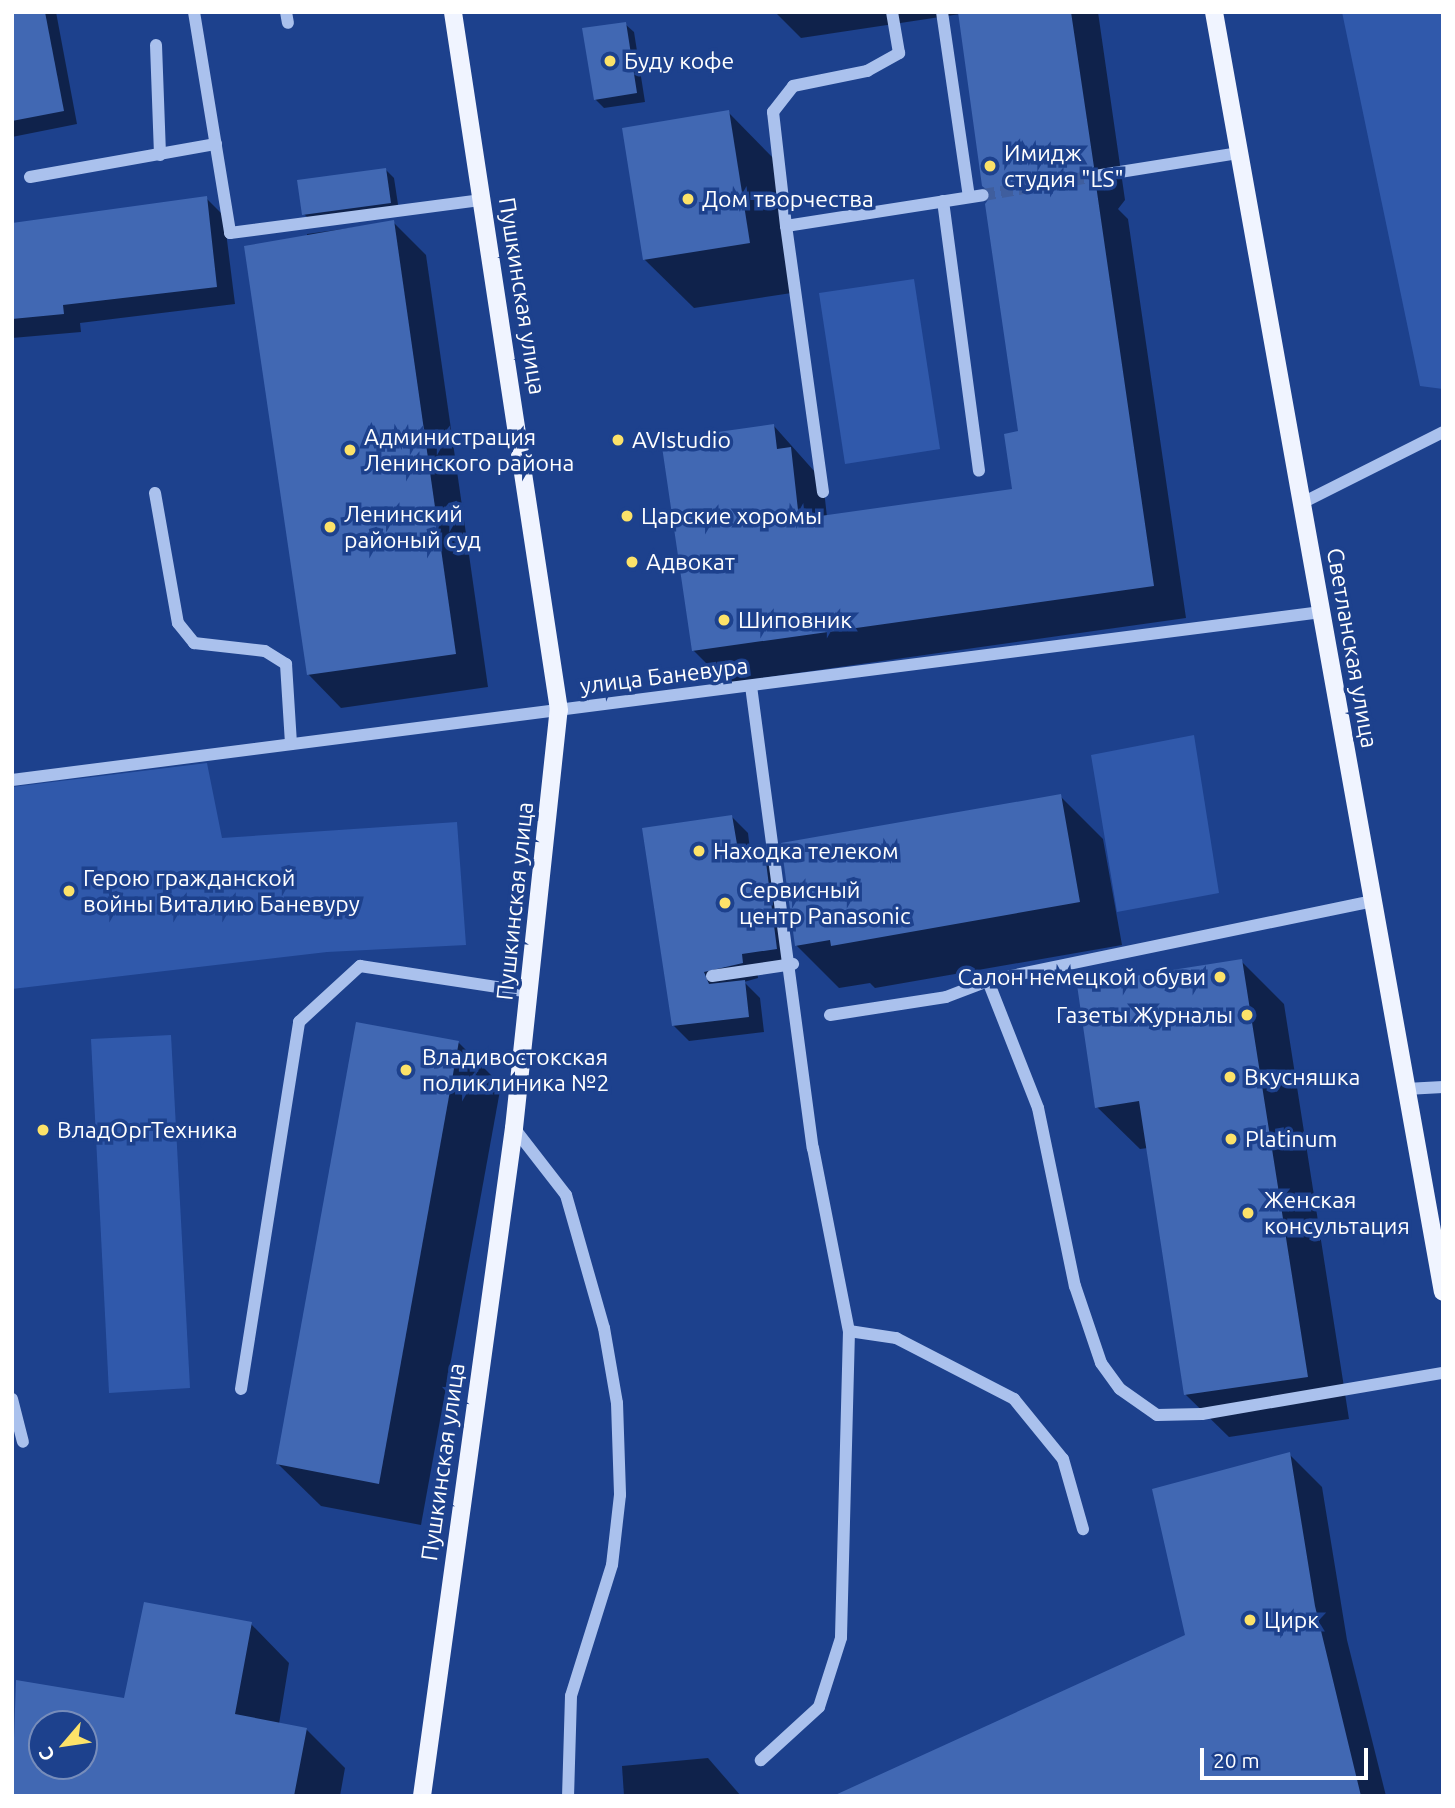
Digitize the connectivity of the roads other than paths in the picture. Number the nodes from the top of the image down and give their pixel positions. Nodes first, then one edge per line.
1 (194, 12) edge
2 (453, 12) edge
3 (892, 12) edge
4 (943, 12) edge
5 (1214, 12) edge
6 (156, 44) dead end
7 (216, 144) junction
8 (1239, 153) junction
9 (160, 155) junction
10 (1095, 176) tunnel mouth
11 (30, 177) dead end
12 (984, 195) tunnel mouth
13 (969, 197) junction
14 (482, 200) junction
15 (943, 201) junction
16 (786, 226) junction
17 (1443, 432) edge
18 (979, 471) dead end
19 (822, 492) dead end
20 (155, 494) dead end
21 (1302, 503) junction
22 (1321, 612) junction
23 (751, 686) junction
24 (559, 710) junction
25 (291, 744) junction
26 (12, 780) edge
27 (1373, 901) junction
28 (793, 964) junction
29 (712, 976) dead end
30 (988, 981) junction
31 (530, 992) junction
32 (830, 1015) dead end
33 (1443, 1087) edge
34 (1406, 1088) junction
35 (514, 1128) junction
36 (1443, 1292) edge
37 (849, 1331) junction
38 (1443, 1373) edge
39 (241, 1389) dead end
40 (12, 1399) edge
41 (23, 1442) dead end
42 (1083, 1529) dead end
43 (761, 1760) dead end
44 (422, 1796) edge
45 (568, 1796) edge

1 - 7 street
2 - 14 main road, Пушкинская улица
3 - 16 street
4 - 13 street
5 - 8 main road, Светланская улица
6 - 9 street
7 - 9 street
7 - 14 street
8 - 10 street
8 - 21 main road, Светланская улица
9 - 11 street
12 - 13 street
13 - 15 street
14 - 24 main road, Пушкинская улица
15 - 16 street
15 - 18 street
16 - 19 street
17 - 21 street
20 - 25 street
21 - 22 main road, Светланская улица
22 - 23 street, улица Баневура
22 - 27 main road, Светланская улица
23 - 24 street, улица Баневура
23 - 28 street
24 - 25 street, улица Баневура
24 - 31 main road, Пушкинская улица
25 - 26 street, улица Баневура
27 - 30 street
27 - 34 main road, Светланская улица
28 - 29 street
28 - 37 street
30 - 32 street
30 - 38 street
31 - 35 main road, Пушкинская улица
31 - 39 street
33 - 34 street
34 - 36 main road, Светланская улица
35 - 44 main road, Пушкинская улица
35 - 45 street
37 - 42 street
37 - 43 street
40 - 41 street

